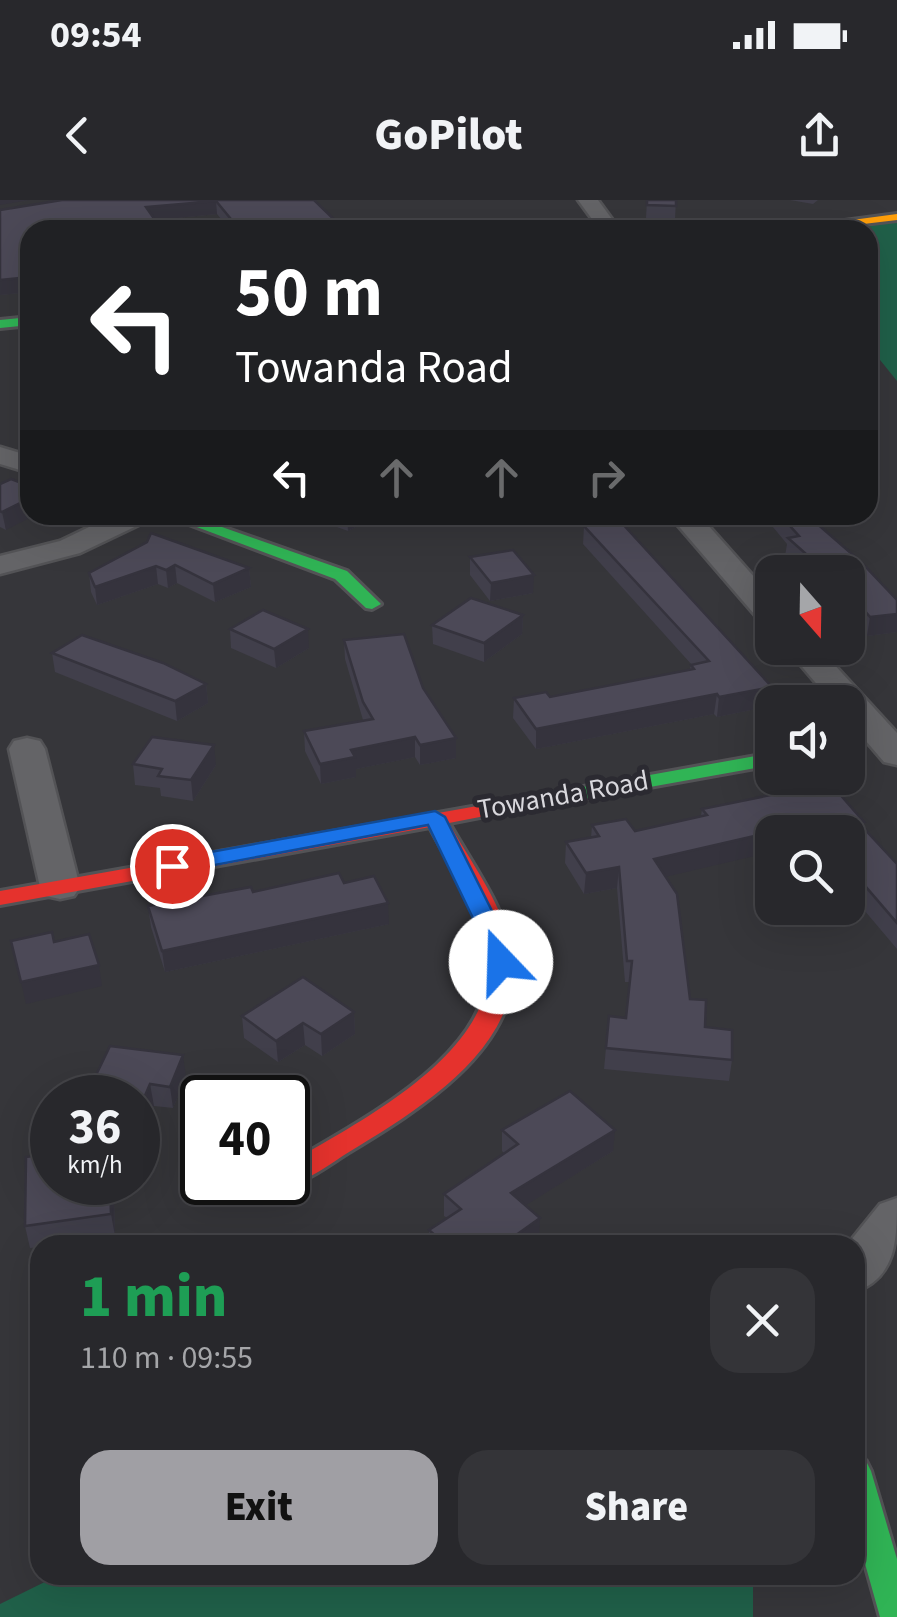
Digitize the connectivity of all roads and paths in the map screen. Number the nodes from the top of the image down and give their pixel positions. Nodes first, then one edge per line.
1 (897, 216) edge
2 (864, 220) edge
3 (117, 525) edge
4 (201, 525) edge
5 (692, 525) edge
6 (0, 565) edge
7 (755, 596) edge
8 (372, 604) dead end
9 (817, 665) edge
10 (865, 746) edge
11 (891, 747) edge
12 (26, 749) dead end
13 (755, 762) edge
14 (435, 817) junction
15 (60, 887) junction
16 (0, 898) edge
17 (310, 1162) edge
18 (897, 1217) edge
19 (865, 1259) edge
20 (865, 1506) edge
21 (897, 1617) edge

1 - 2 street
3 - 6 street
4 - 8 street
5 - 7 street
9 - 11 street
10 - 11 street
12 - 15 street
13 - 14 street, Towanda Road
14 - 15 street, Towanda Road
14 - 17 street
15 - 16 street, Towanda Road
18 - 19 street
20 - 21 street

